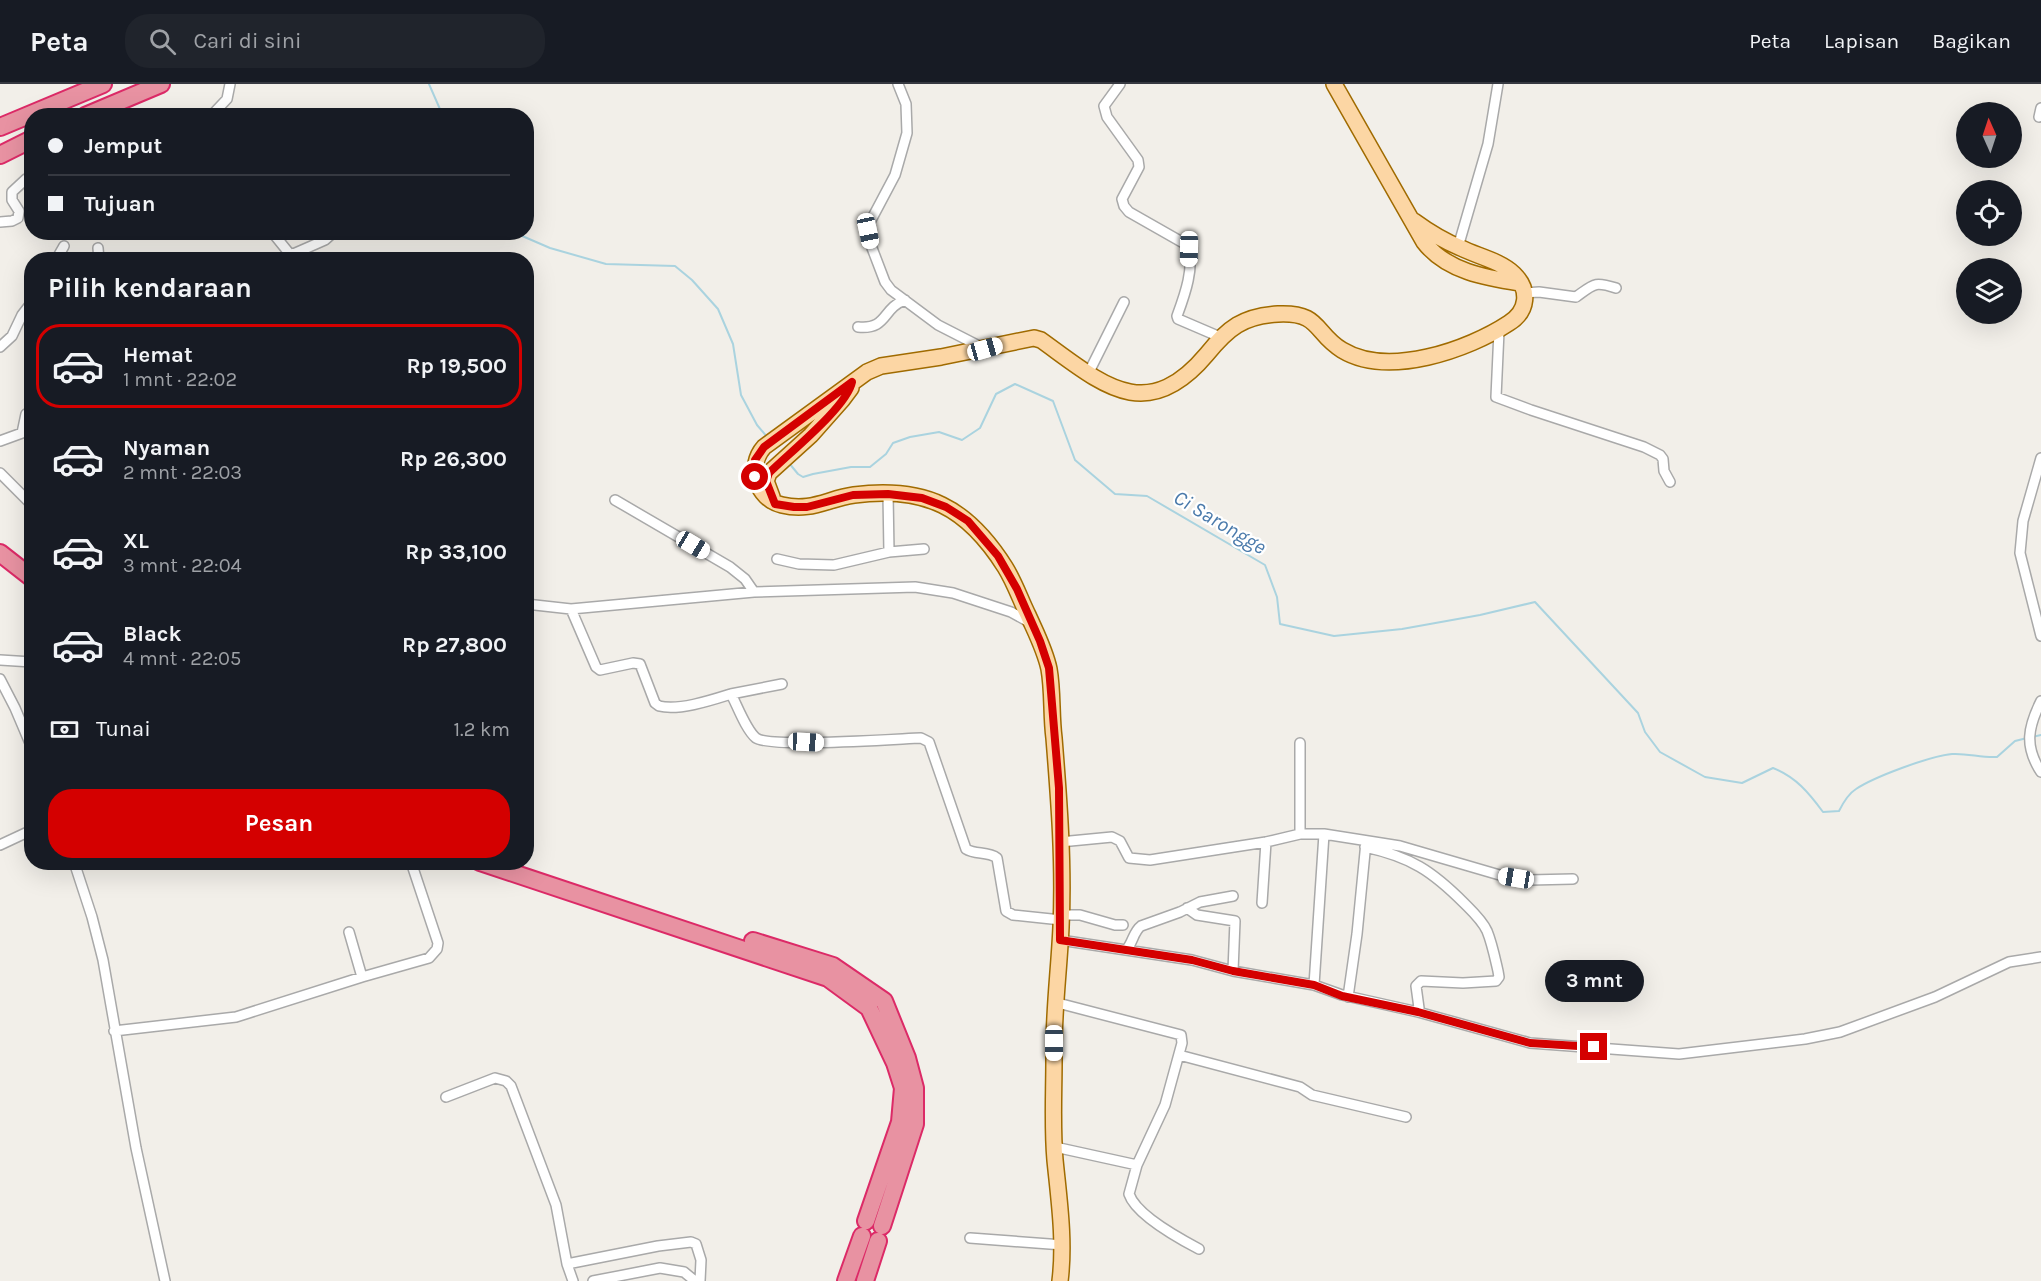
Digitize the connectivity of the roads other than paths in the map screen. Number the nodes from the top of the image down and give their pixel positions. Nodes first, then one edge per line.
1 (103, 84) edge
2 (161, 84) edge
3 (230, 84) edge
4 (898, 84) edge
5 (1120, 84) edge
6 (1334, 84) edge
7 (1498, 84) edge
8 (46, 108) edge
9 (105, 108) edge
10 (219, 108) edge
11 (24, 117) edge
12 (0, 127) edge
13 (24, 140) edge
14 (24, 142) edge
15 (0, 148) edge
16 (0, 155) edge
17 (24, 183) edge
18 (1414, 221) junction
19 (0, 222) edge
20 (278, 240) edge
21 (325, 240) edge
22 (64, 246) dead end
23 (1458, 247) junction
24 (98, 248) dead end
25 (61, 252) edge
26 (98, 252) edge
27 (288, 252) edge
28 (298, 252) edge
29 (1522, 288) junction
30 (1616, 288) dead end
31 (905, 300) junction
32 (1124, 302) dead end
33 (24, 312) edge
34 (858, 327) dead end
35 (1499, 331) junction
36 (1220, 337) junction
37 (0, 347) edge
38 (985, 349) junction
39 (1088, 374) junction
40 (852, 382) junction
41 (24, 424) edge
42 (0, 441) edge
43 (2041, 458) edge
44 (0, 473) edge
45 (1670, 482) dead end
46 (888, 494) junction
47 (24, 497) edge
48 (615, 500) dead end
49 (775, 504) junction
50 (0, 542) edge
51 (924, 549) dead end
52 (889, 552) junction
53 (0, 553) edge
54 (777, 559) dead end
55 (24, 561) edge
56 (24, 572) edge
57 (754, 592) junction
58 (534, 605) edge
59 (571, 609) junction
60 (1033, 625) junction
61 (2041, 636) edge
62 (0, 660) edge
63 (24, 662) edge
64 (0, 680) edge
65 (782, 684) dead end
66 (731, 694) junction
67 (2041, 701) edge
68 (24, 729) edge
69 (1300, 742) dead end
70 (2041, 772) edge
71 (24, 834) edge
72 (1300, 834) junction
73 (1324, 834) junction
74 (1060, 842) junction
75 (1266, 842) junction
76 (0, 845) edge
77 (1366, 845) junction
78 (1400, 846) junction
79 (1386, 852) junction
80 (77, 870) edge
81 (413, 870) edge
82 (504, 870) edge
83 (534, 870) edge
84 (1573, 879) dead end
85 (1233, 896) dead end
86 (1262, 903) dead end
87 (1187, 908) junction
88 (1061, 917) junction
89 (1123, 925) dead end
90 (349, 932) dead end
91 (1060, 940) junction
92 (1126, 950) junction
93 (2041, 957) edge
94 (1233, 971) junction
95 (362, 977) junction
96 (1314, 985) junction
97 (1348, 997) junction
98 (1054, 1002) junction
99 (1418, 1012) junction
100 (114, 1031) junction
101 (1179, 1056) junction
102 (446, 1097) dead end
103 (1406, 1118) dead end
104 (1055, 1148) junction
105 (1137, 1165) junction
106 (872, 1231) junction
107 (970, 1238) dead end
108 (1063, 1245) junction
109 (1199, 1249) dead end
110 (567, 1264) junction
111 (165, 1281) edge
112 (573, 1281) edge
113 (593, 1281) edge
114 (694, 1281) edge
115 (700, 1281) edge
116 (846, 1281) edge
117 (865, 1281) edge
118 (1060, 1281) edge

1 - 8 highway
2 - 9 highway
3 - 10 street
4 - 31 street
5 - 36 street
6 - 18 main road
7 - 23 street
11 - 12 highway
13 - 15 highway
14 - 16 highway
17 - 19 street
18 - 23 main road
18 - 29 main road
20 - 27 street
21 - 28 street
22 - 25 street
23 - 29 main road
24 - 26 street
29 - 30 street
29 - 35 main road
31 - 34 street
31 - 38 street
32 - 39 street
33 - 37 street
35 - 36 main road
35 - 45 street
36 - 39 main road
38 - 39 main road
38 - 40 main road
40 - 49 main road
40 - 49 main road
41 - 42 street
43 - 61 street
44 - 47 street
46 - 49 main road
46 - 52 street
46 - 60 main road
48 - 57 street
50 - 55 highway
51 - 52 street
52 - 54 street
53 - 56 highway
57 - 59 street
57 - 60 street
58 - 59 street
59 - 66 street
60 - 74 main road
62 - 63 street
64 - 68 street
65 - 66 street
66 - 88 street
67 - 70 street
69 - 72 street
71 - 76 street
72 - 73 street
72 - 75 street
73 - 77 street
73 - 96 street
74 - 75 street
74 - 88 main road
75 - 86 street
77 - 78 street
77 - 79 street
77 - 97 street
78 - 79 street
78 - 84 street
79 - 99 street
80 - 100 street
81 - 95 street
82 - 106 highway
83 - 106 highway
85 - 87 street
87 - 92 street
87 - 94 street
88 - 89 street
88 - 91 main road
90 - 95 street
91 - 92 street
91 - 98 main road
92 - 94 street
93 - 99 street
94 - 96 street
95 - 100 street
96 - 97 street
97 - 99 street
98 - 101 street
98 - 104 main road
100 - 111 street
101 - 103 street
101 - 105 street
102 - 110 street
104 - 105 street
104 - 108 main road
105 - 109 street
106 - 116 highway
106 - 117 highway
107 - 108 street
108 - 118 main road
110 - 112 street
110 - 115 street
113 - 114 street

